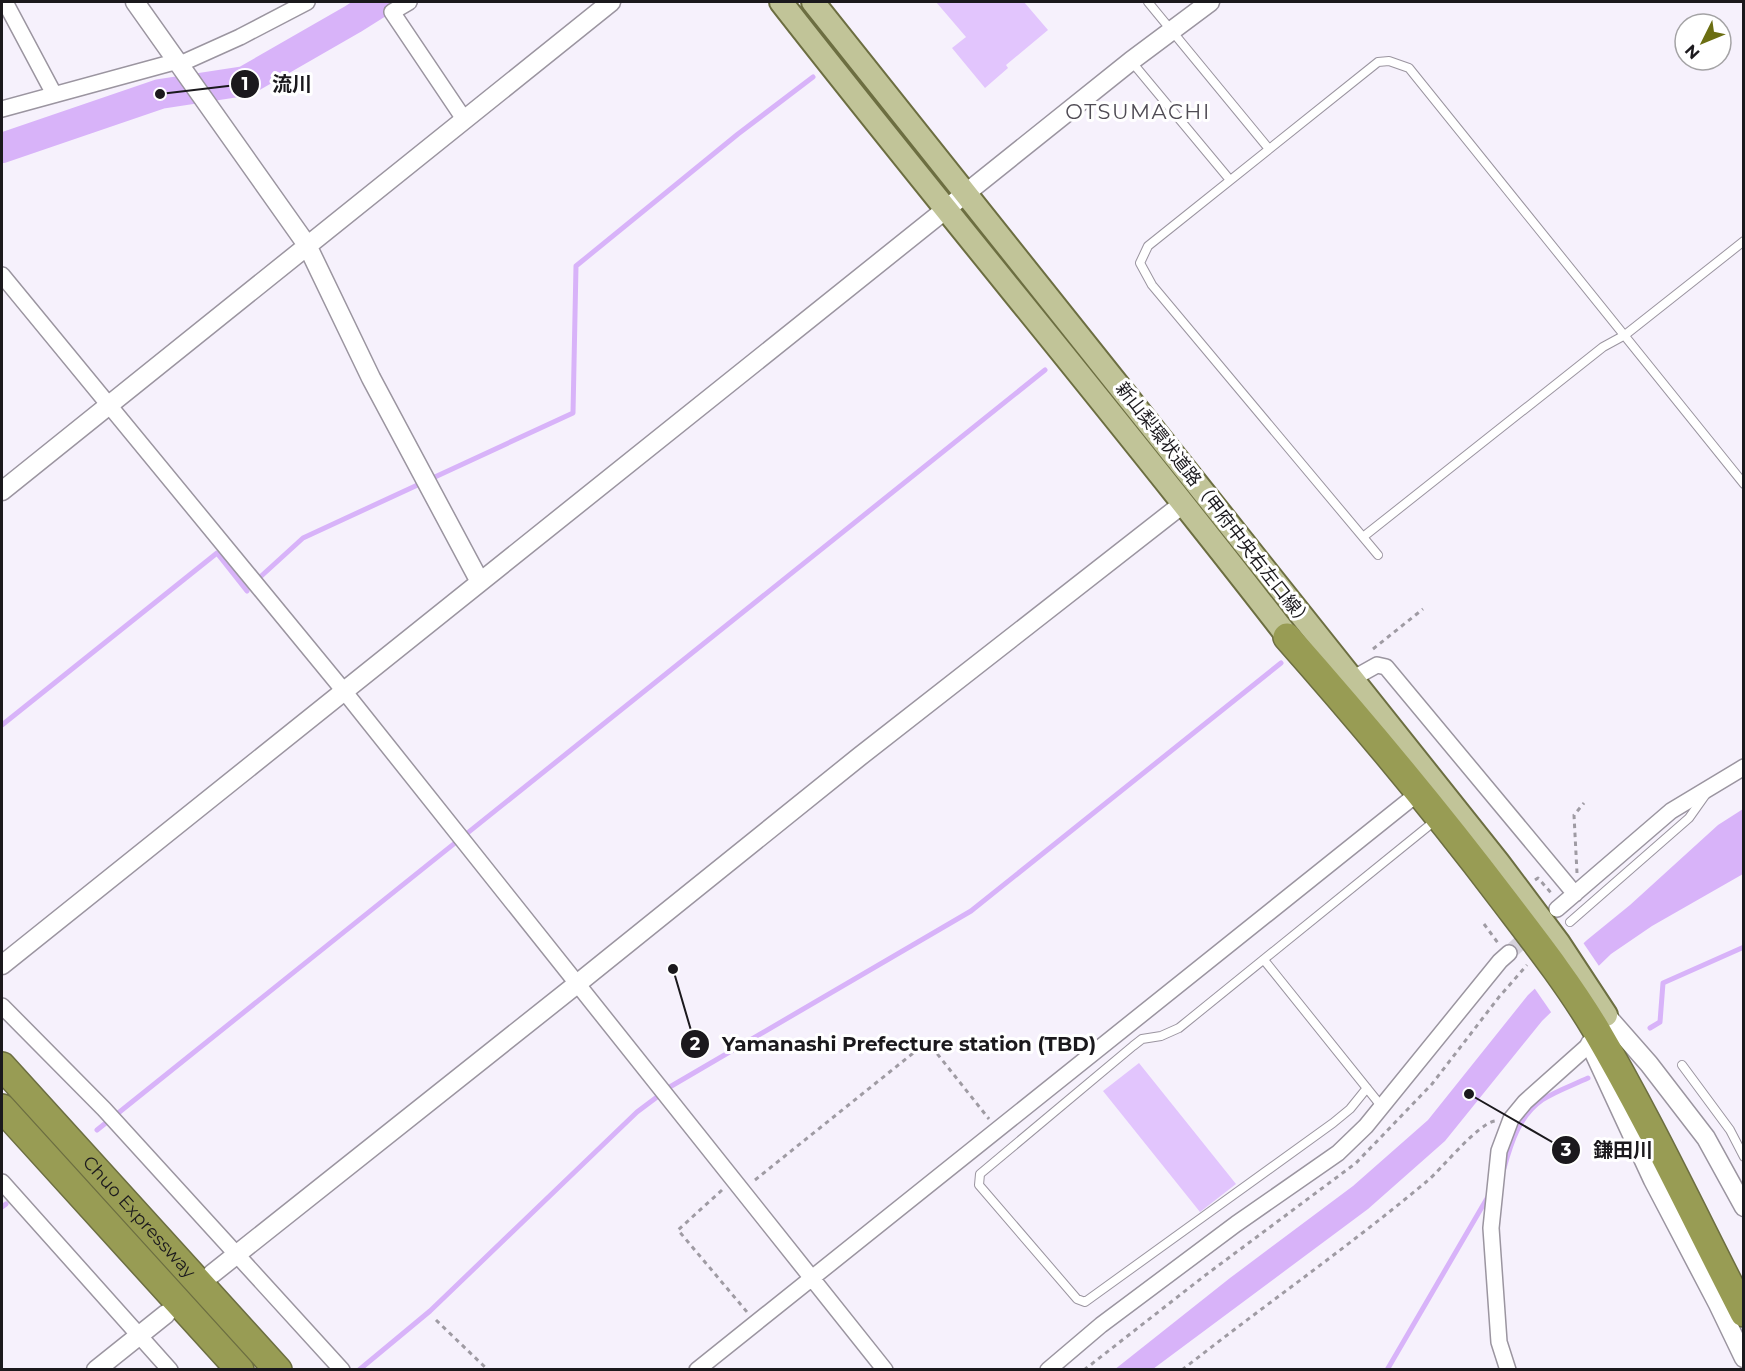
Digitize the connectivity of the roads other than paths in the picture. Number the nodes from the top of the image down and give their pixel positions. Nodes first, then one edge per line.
1 (5, 2) edge
2 (135, 2) edge
3 (307, 2) edge
4 (409, 2) edge
5 (611, 2) edge
6 (781, 2) edge
7 (813, 2) edge
8 (1148, 2) edge
9 (1210, 2) edge
10 (1171, 31) junction
11 (1131, 61) junction
12 (180, 64) junction
13 (54, 94) junction
14 (2, 109) edge
15 (464, 119) junction
16 (1269, 149) junction
17 (1230, 180) junction
18 (968, 194) junction
19 (946, 210) junction
20 (1743, 241) edge
21 (307, 245) junction
22 (2, 275) edge
23 (1625, 335) junction
24 (108, 406) junction
25 (1743, 484) edge
26 (2, 491) edge
27 (1184, 503) junction
28 (1363, 537) junction
29 (1378, 555) dead end
30 (480, 582) junction
31 (1287, 637) junction
32 (1352, 679) junction
33 (344, 691) junction
34 (1743, 767) edge
35 (1711, 786) junction
36 (1412, 798) junction
37 (1431, 824) junction
38 (1575, 894) junction
39 (1557, 904) tunnel mouth
40 (1570, 922) dead end
41 (1506, 951) tunnel mouth
42 (1545, 951) junction
43 (1264, 960) junction
44 (2, 966) edge
45 (577, 984) junction
46 (2, 1006) edge
47 (1129, 1024) junction
48 (1593, 1029) junction
49 (1142, 1038) junction
50 (1682, 1065) dead end
51 (2, 1066) edge
52 (1367, 1088) junction
53 (1382, 1107) junction
54 (2, 1108) edge
55 (1743, 1157) edge
56 (2, 1182) edge
57 (1743, 1207) edge
58 (236, 1255) junction
59 (212, 1274) dead end
60 (812, 1278) junction
61 (1743, 1280) edge
62 (166, 1314) dead end
63 (1732, 1314) edge
64 (139, 1335) junction
65 (1743, 1358) edge
66 (96, 1370) edge
67 (170, 1370) edge
68 (240, 1370) edge
69 (278, 1370) edge
70 (342, 1370) edge
71 (697, 1370) edge
72 (885, 1370) edge
73 (1048, 1370) edge
74 (1508, 1370) edge

1 - 13 street
2 - 12 street
3 - 12 street
4 - 15 street
5 - 15 street
6 - 19 main road, 新山梨環状道路（甲府中央右左口線）
7 - 18 main road, 新山梨環状道路（甲府中央右左口線）
8 - 10 lane
9 - 10 street
10 - 11 street
10 - 16 lane
11 - 17 lane
11 - 18 street
12 - 13 street
12 - 21 street
13 - 14 street
15 - 21 street
16 - 17 lane
16 - 23 lane
17 - 28 lane
18 - 19 street
18 - 32 main road, 新山梨環状道路（甲府中央右左口線）
19 - 27 main road, 新山梨環状道路（甲府中央右左口線）
19 - 30 street
20 - 23 lane
21 - 24 street
21 - 30 street
22 - 24 street
23 - 25 lane
23 - 28 lane
24 - 26 street
24 - 33 street
27 - 31 main road, 新山梨環状道路（甲府中央右左口線）
27 - 45 street
28 - 29 lane
30 - 33 street
31 - 36 main road, 新山梨環状道路（甲府中央右左口線）
31 - 42 highway
32 - 38 street
32 - 42 main road, 新山梨環状道路（甲府中央右左口線）
33 - 44 street
33 - 45 street
34 - 35 street
35 - 38 street
35 - 40 lane
36 - 37 main road, 新山梨環状道路（甲府中央右左口線）
36 - 47 street
37 - 42 main road, 新山梨環状道路（甲府中央右左口線）
37 - 43 lane
38 - 39 street
41 - 53 street
42 - 48 highway
43 - 49 lane
43 - 52 lane
45 - 58 street
45 - 60 street
46 - 58 street
47 - 49 lane
47 - 60 street
48 - 57 street
48 - 61 highway
48 - 63 highway
48 - 74 street
49 - 52 lane
50 - 55 lane
51 - 69 highway, Chuo Expressway
52 - 53 lane
53 - 73 street
54 - 68 highway, Chuo Expressway
56 - 64 street
58 - 59 street
58 - 70 street
60 - 71 street
60 - 72 street
62 - 64 street
63 - 65 street
64 - 66 street
64 - 67 street

